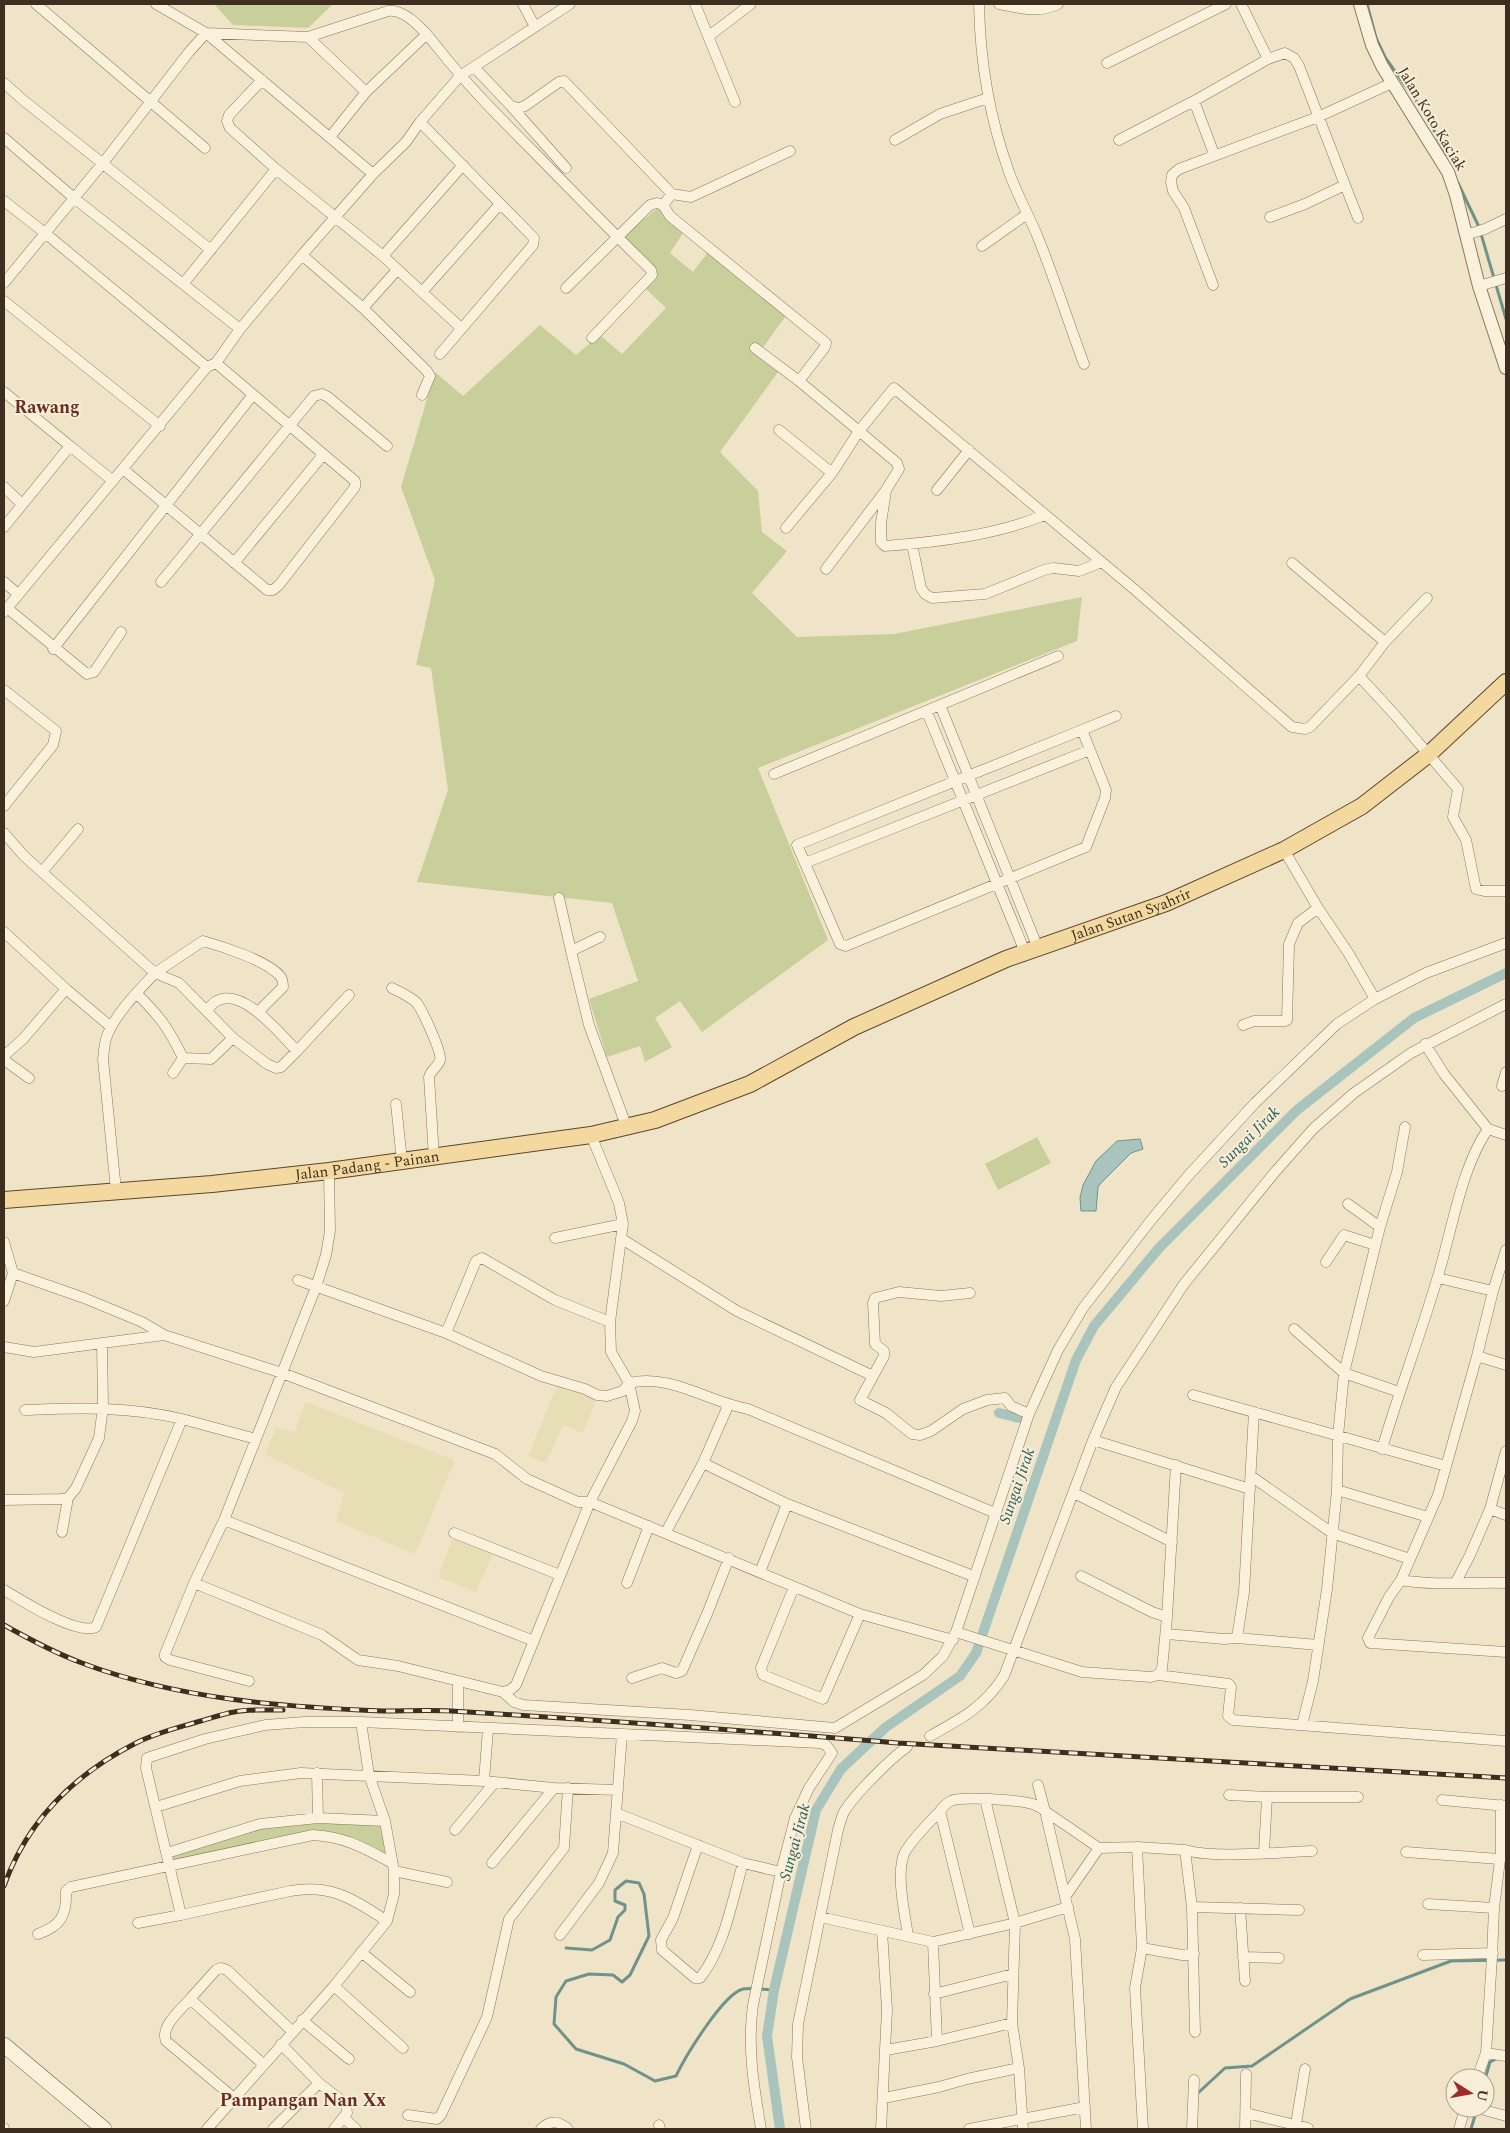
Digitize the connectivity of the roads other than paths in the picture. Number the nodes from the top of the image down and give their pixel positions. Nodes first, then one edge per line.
1 (36, 4) edge
2 (156, 4) edge
3 (523, 4) edge
4 (570, 4) edge
5 (695, 4) edge
6 (751, 4) edge
7 (979, 4) edge
8 (999, 4) edge
9 (1058, 4) edge
10 (1226, 4) edge
11 (1241, 4) edge
12 (1360, 4) edge
13 (1027, 7) edge
14 (535, 27) junction
15 (206, 33) junction
16 (427, 34) junction
17 (709, 36) junction
18 (308, 37) junction
19 (1268, 59) junction
20 (1107, 63) dead end
21 (474, 67) junction
22 (460, 76) junction
23 (262, 80) junction
24 (4, 82) edge
25 (1392, 83) junction
26 (366, 92) junction
27 (988, 98) junction
28 (151, 101) junction
29 (1194, 101) junction
30 (735, 102) dead end
31 (511, 106) junction
32 (1318, 117) junction
33 (420, 122) junction
34 (330, 137) junction
35 (4, 138) edge
36 (895, 140) dead end
37 (1119, 140) dead end
38 (205, 148) dead end
39 (790, 151) dead end
40 (1214, 154) junction
41 (103, 163) junction
42 (463, 165) junction
43 (566, 168) dead end
44 (276, 169) junction
45 (373, 174) junction
46 (1346, 185) junction
47 (672, 194) junction
48 (74, 198) junction
49 (4, 202) edge
50 (500, 204) junction
51 (663, 205) junction
52 (1027, 214) junction
53 (336, 216) junction
54 (1270, 216) dead end
55 (1358, 218) dead end
56 (1506, 219) edge
57 (1476, 232) junction
58 (45, 233) junction
59 (616, 237) junction
60 (982, 246) dead end
61 (211, 250) junction
62 (302, 255) junction
63 (383, 256) junction
64 (397, 270) junction
65 (1506, 278) edge
66 (4, 283) edge
67 (183, 284) junction
68 (1213, 285) dead end
69 (1482, 285) junction
70 (566, 288) dead end
71 (422, 292) junction
72 (4, 301) edge
73 (364, 308) junction
74 (461, 328) junction
75 (240, 330) junction
76 (592, 338) dead end
77 (755, 348) dead end
78 (440, 354) dead end
79 (1084, 364) dead end
80 (212, 365) junction
81 (1506, 368) edge
82 (799, 381) junction
83 (4, 392) edge
84 (422, 395) dead end
85 (252, 396) junction
86 (160, 426) junction
87 (289, 426) junction
88 (779, 430) dead end
89 (859, 431) junction
90 (70, 446) junction
91 (388, 446) dead end
92 (969, 450) junction
93 (323, 455) junction
94 (123, 469) junction
95 (832, 472) junction
96 (113, 480) junction
97 (4, 487) edge
98 (886, 490) junction
99 (937, 490) dead end
100 (22, 504) junction
101 (164, 506) junction
102 (1045, 515) junction
103 (4, 527) edge
104 (786, 528) dead end
105 (199, 535) junction
106 (912, 544) junction
107 (1102, 562) junction
108 (234, 563) junction
109 (1292, 563) dead end
110 (826, 569) dead end
111 (4, 582) edge
112 (161, 582) dead end
113 (18, 594) junction
114 (1427, 598) dead end
115 (5, 610) edge
116 (121, 632) dead end
117 (1384, 642) junction
118 (53, 649) junction
119 (1058, 656) dead end
120 (1359, 676) junction
121 (1506, 682) edge
122 (4, 692) edge
123 (940, 705) junction
124 (927, 712) junction
125 (1116, 716) dead end
126 (1082, 730) junction
127 (1090, 750) junction
128 (1429, 754) junction
129 (774, 774) dead end
130 (969, 776) junction
131 (956, 781) junction
132 (977, 795) junction
133 (964, 800) junction
134 (4, 806) edge
135 (78, 829) dead end
136 (4, 833) edge
137 (1284, 850) junction
138 (805, 863) junction
139 (42, 872) junction
140 (1011, 878) junction
141 (998, 884) junction
142 (1506, 891) edge
143 (559, 898) dead end
144 (1318, 908) junction
145 (4, 932) edge
146 (600, 937) dead end
147 (1506, 943) edge
148 (1032, 950) junction
149 (571, 951) junction
150 (155, 973) junction
151 (392, 988) dead end
152 (66, 989) junction
153 (136, 993) junction
154 (349, 995) dead end
155 (1375, 999) junction
156 (1506, 1004) edge
157 (207, 1011) junction
158 (258, 1012) junction
159 (1243, 1025) dead end
160 (111, 1027) junction
161 (234, 1038) junction
162 (1425, 1044) junction
163 (297, 1051) junction
164 (4, 1056) edge
165 (183, 1058) junction
166 (4, 1060) edge
167 (1506, 1072) edge
168 (173, 1074) dead end
169 (29, 1078) dead end
170 (1502, 1086) dead end
171 (724, 1095) joint
172 (396, 1104) dead end
173 (1405, 1127) dead end
174 (626, 1128) junction
175 (1488, 1129) junction
176 (591, 1135) junction
177 (1506, 1135) edge
178 (434, 1157) junction
179 (402, 1161) junction
180 (329, 1171) junction
181 (116, 1190) junction
182 (4, 1200) edge
183 (1348, 1204) dead end
184 (623, 1224) junction
185 (1380, 1227) junction
186 (555, 1238) dead end
187 (622, 1239) junction
188 (1375, 1245) junction
189 (4, 1249) edge
190 (1506, 1250) edge
191 (1326, 1262) dead end
192 (13, 1273) junction
193 (1438, 1278) junction
194 (298, 1280) dead end
195 (316, 1287) junction
196 (1493, 1291) junction
197 (970, 1293) dead end
198 (4, 1301) edge
199 (610, 1322) junction
200 (1294, 1329) dead end
201 (446, 1333) junction
202 (164, 1335) junction
203 (102, 1343) junction
204 (4, 1347) edge
205 (1477, 1356) junction
206 (1506, 1366) edge
207 (282, 1373) junction
208 (1344, 1373) junction
209 (873, 1376) junction
210 (629, 1383) junction
211 (1399, 1392) junction
212 (1193, 1395) dead end
213 (728, 1406) junction
214 (103, 1407) junction
215 (25, 1410) dead end
216 (1254, 1412) junction
217 (1028, 1415) junction
218 (182, 1419) junction
219 (1338, 1436) junction
220 (256, 1438) junction
221 (1093, 1440) junction
222 (1382, 1449) junction
223 (1506, 1450) edge
224 (702, 1463) junction
225 (1176, 1465) junction
226 (1446, 1466) junction
227 (1504, 1466) edge
228 (1251, 1476) junction
229 (1250, 1489) junction
230 (1337, 1490) junction
231 (1074, 1493) junction
232 (68, 1498) junction
233 (4, 1500) edge
234 (590, 1502) junction
235 (787, 1504) junction
236 (1490, 1509) junction
237 (995, 1513) junction
238 (1506, 1514) edge
239 (1428, 1517) junction
240 (224, 1520) junction
241 (648, 1526) junction
242 (62, 1532) dead end
243 (666, 1532) junction
244 (454, 1533) dead end
245 (1332, 1533) junction
246 (1172, 1542) junction
247 (729, 1558) junction
248 (1410, 1559) junction
249 (760, 1572) junction
250 (968, 1574) dead end
251 (560, 1575) junction
252 (1081, 1576) dead end
253 (1401, 1580) junction
254 (1456, 1582) junction
255 (194, 1583) junction
256 (627, 1583) dead end
257 (1506, 1583) edge
258 (794, 1587) junction
259 (4, 1590) edge
260 (860, 1614) junction
261 (1167, 1617) junction
262 (1167, 1634) junction
263 (957, 1635) junction
264 (1237, 1638) junction
265 (534, 1641) junction
266 (1318, 1645) junction
267 (1011, 1649) junction
268 (1506, 1652) edge
269 (1158, 1675) junction
270 (632, 1678) dead end
271 (249, 1681) dead end
272 (458, 1682) junction
273 (502, 1692) junction
274 (361, 1722) junction
275 (1302, 1725) junction
276 (458, 1727) junction
277 (488, 1729) junction
278 (622, 1734) junction
279 (930, 1736) dead end
280 (1506, 1741) edge
281 (907, 1748) dead end
282 (317, 1773) junction
283 (369, 1776) junction
284 (484, 1781) junction
285 (495, 1782) junction
286 (1038, 1785) dead end
287 (554, 1788) junction
288 (568, 1788) junction
289 (618, 1790) junction
290 (1229, 1794) dead end
291 (1267, 1797) junction
292 (1358, 1797) dead end
293 (985, 1799) junction
294 (1442, 1800) dead end
295 (1504, 1805) edge
296 (156, 1807) junction
297 (940, 1811) junction
298 (1045, 1811) junction
299 (616, 1813) junction
300 (318, 1818) junction
301 (385, 1821) junction
302 (455, 1830) dead end
303 (698, 1845) junction
304 (1137, 1847) junction
305 (1099, 1848) junction
306 (1185, 1850) junction
307 (1312, 1850) dead end
308 (1264, 1852) junction
309 (1406, 1852) dead end
310 (167, 1853) junction
311 (1502, 1855) edge
312 (743, 1862) junction
313 (492, 1863) dead end
314 (170, 1865) junction
315 (393, 1867) junction
316 (781, 1872) junction
317 (447, 1882) dead end
318 (1065, 1897) junction
319 (1499, 1903) edge
320 (1428, 1904) dead end
321 (1192, 1907) junction
322 (1068, 1908) junction
323 (1240, 1908) junction
324 (1299, 1910) dead end
325 (180, 1915) junction
326 (820, 1917) junction
327 (386, 1920) junction
328 (138, 1923) dead end
329 (1016, 1923) junction
330 (882, 1931) junction
331 (38, 1934) dead end
332 (970, 1934) junction
333 (560, 1935) dead end
334 (908, 1936) junction
335 (933, 1942) junction
336 (1142, 1948) junction
337 (361, 1952) junction
338 (1194, 1954) junction
339 (1424, 1954) dead end
340 (1243, 1957) junction
341 (1280, 1958) dead end
342 (1492, 1958) junction
343 (1013, 1974) junction
344 (1245, 1981) dead end
345 (334, 1986) junction
346 (410, 1992) dead end
347 (934, 1994) junction
348 (190, 1999) junction
349 (302, 2020) junction
350 (1012, 2024) junction
351 (292, 2031) junction
352 (1195, 2032) dead end
353 (936, 2041) junction
354 (281, 2044) junction
355 (4, 2045) edge
356 (403, 2048) dead end
357 (886, 2050) junction
358 (1498, 2055) edge
359 (349, 2059) dead end
360 (262, 2064) junction
361 (1018, 2068) junction
362 (1486, 2068) edge
363 (1305, 2069) dead end
364 (1246, 2074) dead end
365 (319, 2083) junction
366 (1194, 2088) dead end
367 (234, 2098) junction
368 (884, 2098) junction
369 (1085, 2107) junction
370 (1246, 2113) junction
371 (408, 2115) dead end
372 (344, 2118) junction
373 (1296, 2124) junction
374 (1023, 2125) edge
375 (1308, 2128) dead end
376 (104, 2129) edge
377 (209, 2129) edge
378 (273, 2129) edge
379 (334, 2129) edge
380 (356, 2129) edge
381 (541, 2129) edge
382 (568, 2129) edge
383 (761, 2129) edge
384 (806, 2129) edge
385 (881, 2129) edge
386 (969, 2129) edge
387 (1086, 2129) edge
388 (1143, 2129) edge
389 (1192, 2129) edge
390 (1245, 2129) edge

1 - 28 street
2 - 15 street
3 - 14 street
4 - 14 street
5 - 17 street
6 - 17 street
7 - 27 street
8 - 13 street
9 - 13 street
10 - 20 street
11 - 19 street
12 - 25 street, Jalan Koto Kaciak
14 - 21 street
15 - 18 street
15 - 23 street
15 - 28 street
16 - 18 street
16 - 22 street
16 - 26 street
17 - 30 street
18 - 26 street
19 - 29 street
19 - 32 street
21 - 22 street
21 - 31 street
22 - 33 street
22 - 59 street
23 - 34 street
23 - 44 street
24 - 41 street
25 - 32 street
25 - 57 street, Jalan Koto Kaciak
26 - 34 street
27 - 36 street
27 - 52 street
28 - 38 street
28 - 41 street
29 - 37 street
29 - 40 street
31 - 43 street
31 - 47 street
32 - 40 street
32 - 46 street
33 - 42 street
33 - 45 street
34 - 45 street
35 - 48 street
39 - 47 street
40 - 68 street
41 - 48 street
41 - 61 street
42 - 50 street
42 - 63 street
44 - 53 street
44 - 61 street
45 - 53 street
46 - 54 street
46 - 55 street
47 - 51 street
48 - 58 street
48 - 67 street
49 - 58 street
50 - 71 street
50 - 74 street
51 - 59 street
51 - 82 street
52 - 60 street
52 - 79 street
53 - 62 street
53 - 63 street
56 - 57 street
57 - 69 street, Jalan Koto Kaciak
58 - 66 street
58 - 80 street
59 - 70 street
59 - 76 street
61 - 67 street
62 - 73 street
62 - 75 street
63 - 64 street
64 - 71 street
64 - 73 street
65 - 69 street
67 - 75 street
69 - 81 street, Jalan Koto Kaciak
71 - 74 street
72 - 86 street
73 - 84 street
74 - 78 street
75 - 80 street
77 - 82 street
80 - 85 street
80 - 86 street
82 - 89 street
83 - 90 street
85 - 87 street
85 - 101 street
86 - 94 street
87 - 91 street
87 - 93 street
87 - 105 street
88 - 95 street
89 - 92 street
89 - 95 street
89 - 98 street
90 - 96 street
90 - 100 street
92 - 99 street
92 - 102 street
93 - 108 street
93 - 108 street
94 - 96 street
94 - 101 street
95 - 104 street
96 - 113 street
97 - 100 street
98 - 106 street
98 - 110 street
100 - 103 street
101 - 105 street
101 - 118 street
102 - 106 street
102 - 107 street
105 - 108 street
105 - 112 street
106 - 107 street
107 - 120 street
109 - 117 street
111 - 113 street
113 - 115 street
114 - 117 street
115 - 118 street
116 - 118 street
117 - 120 street
119 - 123 street
120 - 128 street
121 - 128 main road, Jalan Sutan Syahrir
122 - 134 street
123 - 124 street
123 - 130 street
124 - 129 street
124 - 131 street
125 - 126 street
126 - 127 street
126 - 130 street
127 - 132 street
127 - 140 street
128 - 137 main road, Jalan Sutan Syahrir
128 - 142 street
130 - 131 street
130 - 132 street
131 - 133 street
131 - 138 street
132 - 133 street
132 - 140 street
133 - 138 street
133 - 141 street
135 - 139 street
136 - 139 street
137 - 144 street
137 - 148 main road, Jalan Sutan Syahrir
138 - 141 street
139 - 150 street
140 - 141 street
140 - 148 street
141 - 148 street
143 - 149 street
144 - 155 street
144 - 159 street
145 - 152 street
146 - 149 street
147 - 155 street
148 - 171 main road, Jalan Sutan Syahrir
149 - 174 street
150 - 153 street
150 - 157 street
150 - 158 street
151 - 178 street
152 - 160 street
152 - 164 street
153 - 160 street
153 - 165 street
154 - 163 street
155 - 217 street
156 - 162 street
157 - 158 street
157 - 161 street
158 - 163 street
160 - 181 street
161 - 163 street
161 - 165 street
162 - 175 street
162 - 221 street
165 - 168 street
166 - 169 street
167 - 170 street
171 - 174 main road, Jalan Padang - Painan
172 - 179 street
173 - 185 street
174 - 176 main road, Jalan Padang - Painan
175 - 177 street
175 - 193 street
176 - 178 main road, Jalan Padang - Painan
176 - 184 street
178 - 179 main road, Jalan Padang - Painan
179 - 180 main road, Jalan Padang - Painan
180 - 181 main road, Jalan Padang - Painan
180 - 195 street
181 - 182 main road, Jalan Padang - Painan
183 - 185 street
184 - 186 street
184 - 187 street
185 - 188 street
187 - 199 street
187 - 209 street
188 - 191 street
188 - 208 street
189 - 192 street
190 - 196 street
192 - 198 street
192 - 202 street
193 - 196 street
193 - 211 street
194 - 195 street
195 - 201 street
195 - 207 street
196 - 205 street
197 - 209 street
199 - 201 street
199 - 210 street
200 - 208 street
201 - 210 street
202 - 203 street
202 - 207 street
203 - 204 street
203 - 214 street
205 - 206 street
205 - 226 street
207 - 220 street
207 - 234 street
208 - 211 street
208 - 219 street
209 - 217 street
210 - 213 street
210 - 234 street
211 - 222 street
212 - 216 street
213 - 224 street
213 - 237 street
214 - 215 street
214 - 218 street
214 - 232 street
216 - 219 street
216 - 228 street
217 - 237 street
218 - 220 street
218 - 259 street
219 - 222 street
219 - 230 street
220 - 240 street
221 - 225 street
221 - 231 street
222 - 226 street
223 - 227 street
224 - 235 street
224 - 243 street
225 - 229 street
225 - 246 street
226 - 239 street
227 - 236 street
228 - 229 street
228 - 245 street
229 - 264 street
230 - 239 street
230 - 245 street
231 - 246 street
231 - 267 street
232 - 233 street
232 - 242 street
234 - 241 street
234 - 251 street
235 - 249 street
235 - 250 street
236 - 238 street
236 - 254 street
237 - 263 street
239 - 248 street
240 - 255 street
240 - 265 street
241 - 243 street
241 - 256 street
243 - 247 street
244 - 251 street
245 - 248 street
245 - 266 street
246 - 261 street
247 - 249 street
247 - 270 street
248 - 253 street
249 - 258 street
251 - 265 street
252 - 261 street
253 - 254 street
253 - 268 street
254 - 257 street
255 - 271 street
255 - 272 street
258 - 260 street
258 - 260 street
260 - 263 street
261 - 262 street
262 - 264 street
262 - 269 street
263 - 267 street
263 - 273 street
264 - 266 street
265 - 273 street
266 - 275 street
267 - 269 street
267 - 279 street
269 - 275 street
272 - 273 street
272 - 276 street
274 - 276 street
274 - 283 street
274 - 296 street
275 - 280 street
276 - 277 street
277 - 278 street
277 - 284 street
278 - 289 street
278 - 316 street
281 - 326 street
282 - 283 street
282 - 296 street
282 - 300 street
283 - 284 street
283 - 301 street
284 - 285 street
285 - 287 street
285 - 302 street
286 - 298 street
287 - 288 street
287 - 313 street
288 - 289 street
288 - 371 street
289 - 299 street
290 - 291 street
291 - 292 street
291 - 308 street
293 - 297 street
293 - 298 street
293 - 329 street
294 - 295 street
295 - 311 street
296 - 310 street
297 - 332 street
297 - 334 street
298 - 305 street
298 - 318 street
299 - 303 street
299 - 333 street
300 - 301 street
300 - 310 street
301 - 315 street
303 - 312 street
303 - 312 street
304 - 305 street
304 - 306 street
304 - 336 street
305 - 318 street
306 - 308 street
306 - 321 street
307 - 308 street
309 - 311 street
310 - 314 street
311 - 319 street
312 - 316 street
314 - 315 street
314 - 325 street
314 - 331 street
315 - 317 street
315 - 327 street
316 - 383 street
318 - 322 street
319 - 320 street
319 - 342 street
321 - 323 street
321 - 338 street
322 - 329 street
322 - 369 street
323 - 324 street
323 - 340 street
325 - 327 street
325 - 328 street
326 - 330 street
326 - 384 street
327 - 337 street
329 - 332 street
329 - 343 street
330 - 334 street
330 - 357 street
332 - 335 street
334 - 335 street
335 - 347 street
336 - 338 street
336 - 388 street
337 - 345 street
337 - 346 street
338 - 352 street
339 - 342 street
340 - 341 street
340 - 344 street
342 - 358 street
343 - 347 street
343 - 350 street
345 - 349 street
345 - 356 street
347 - 353 street
348 - 351 street
348 - 360 street
348 - 367 street
349 - 351 street
349 - 359 street
350 - 353 street
350 - 361 street
351 - 354 street
353 - 357 street
354 - 360 street
354 - 365 street
355 - 376 main road
357 - 368 street
358 - 362 street
360 - 367 street
361 - 368 street
361 - 374 street
363 - 373 street
364 - 370 street
365 - 372 street
365 - 378 street
366 - 389 street
367 - 377 street
368 - 385 street
369 - 374 street
369 - 387 street
370 - 373 street
370 - 390 street
372 - 379 street
372 - 380 street
373 - 375 street
374 - 386 street
381 - 382 street

